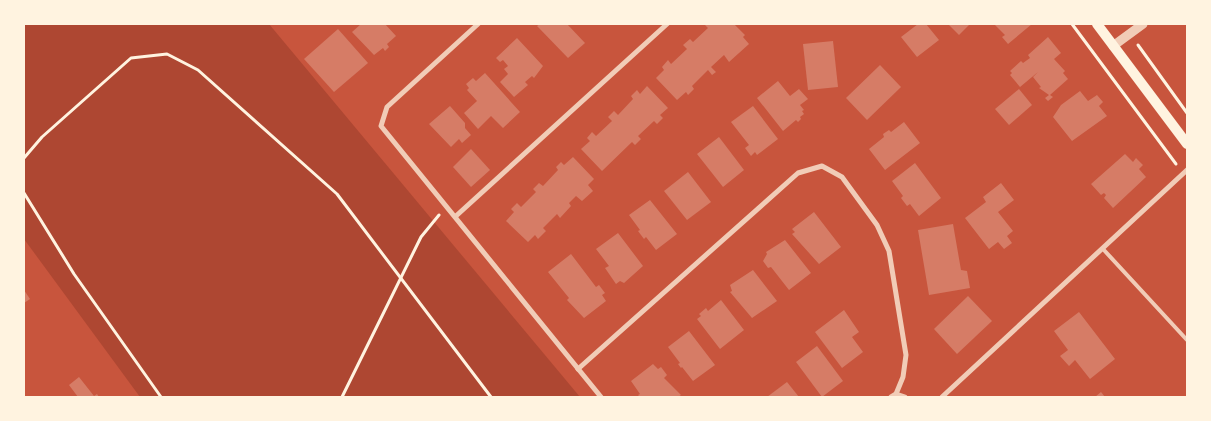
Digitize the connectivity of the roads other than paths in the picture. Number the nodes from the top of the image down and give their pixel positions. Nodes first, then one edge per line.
1 (478, 24) edge
2 (668, 24) edge
3 (1097, 24) edge
4 (1143, 24) edge
5 (1113, 46) junction
6 (1187, 144) edge
7 (1185, 172) edge
8 (456, 216) junction
9 (1103, 249) junction
10 (1187, 340) edge
11 (578, 369) junction
12 (893, 395) edge
13 (601, 397) edge
14 (905, 397) edge
15 (942, 397) edge

1 - 8 street
2 - 8 street
3 - 5 main road
4 - 5 street
5 - 6 main road
7 - 9 street
8 - 11 street
9 - 10 lane
9 - 15 street
11 - 12 street
11 - 13 street
12 - 14 street

